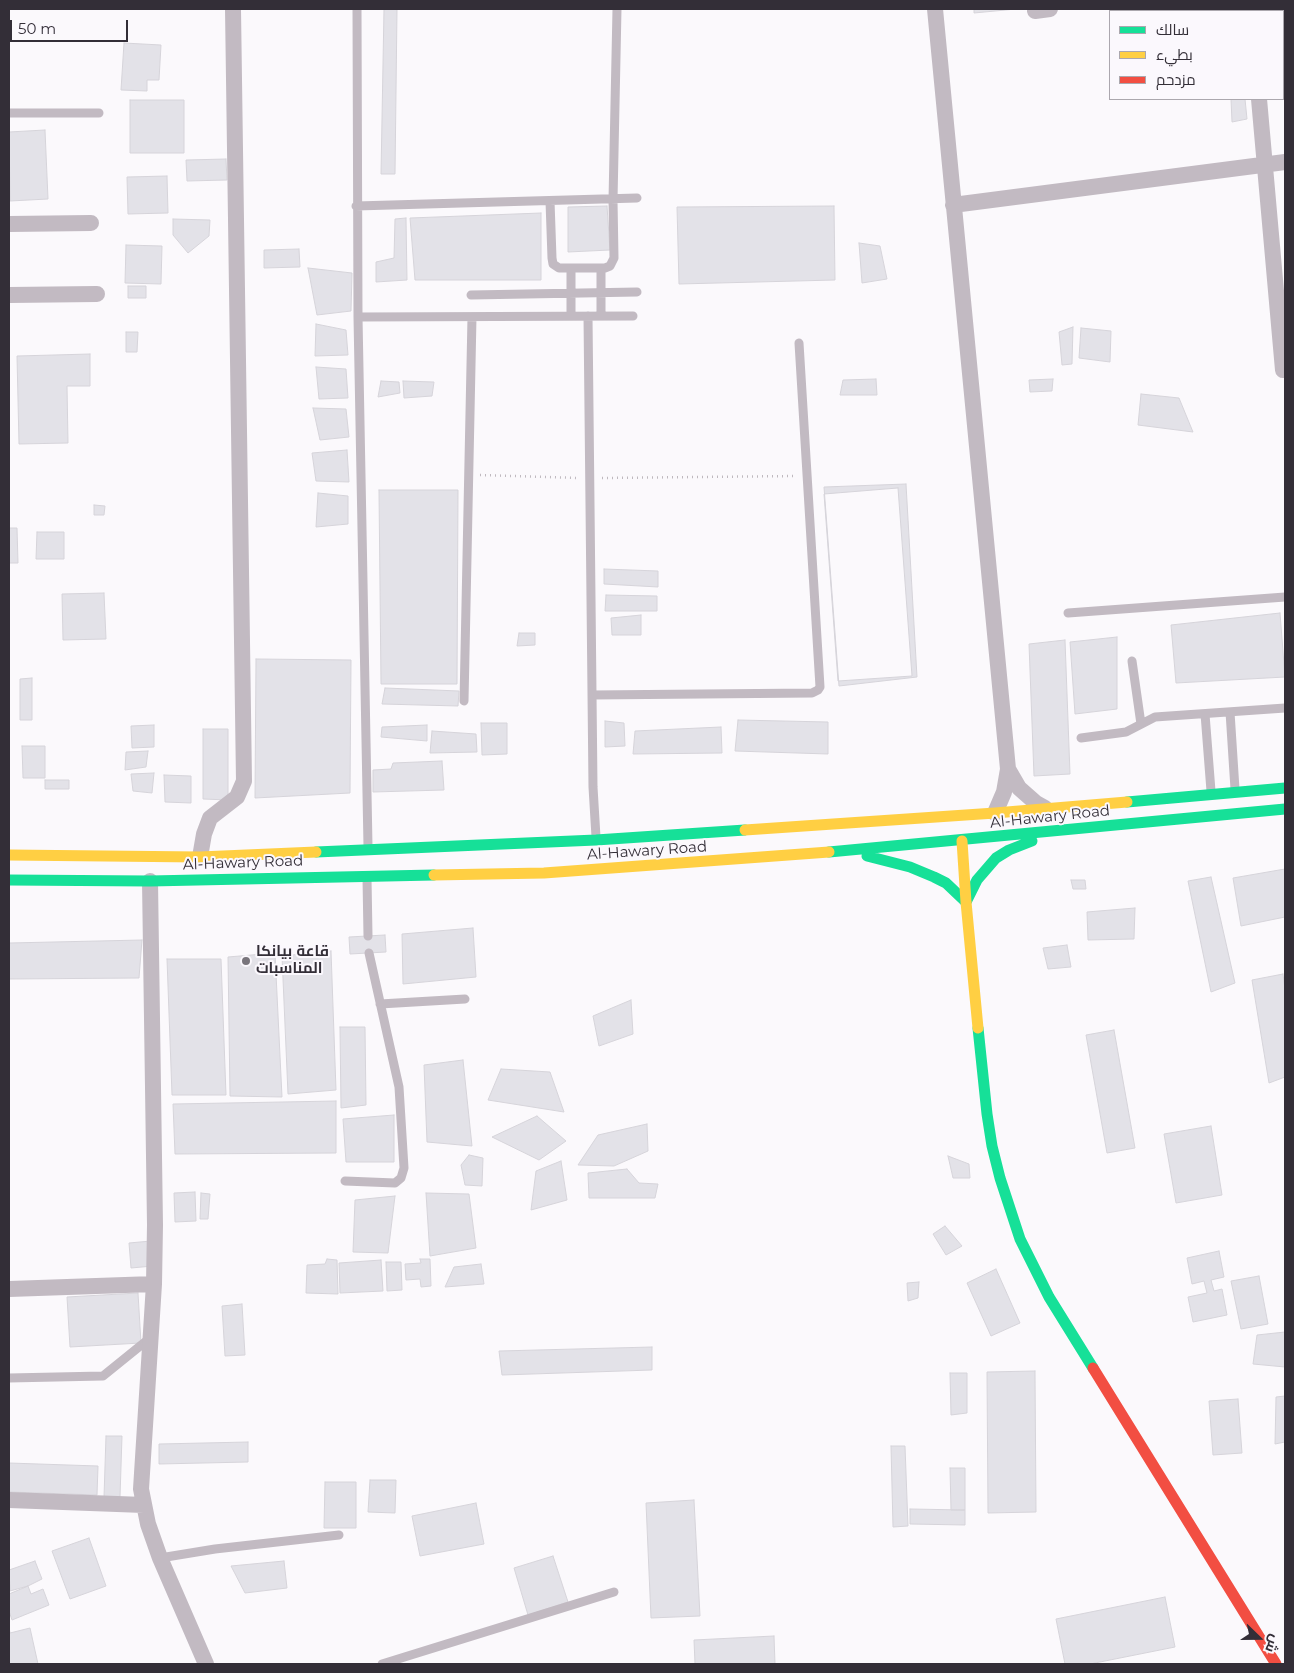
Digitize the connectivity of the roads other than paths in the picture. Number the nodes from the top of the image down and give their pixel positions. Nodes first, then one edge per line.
1 (233, 9) edge
2 (357, 9) edge
3 (617, 9) edge
4 (935, 9) edge
5 (1259, 100) edge
6 (9, 113) edge
7 (99, 113) dead end
8 (1285, 162) edge
9 (1265, 165) junction
10 (637, 198) dead end
11 (613, 200) junction
12 (550, 201) junction
13 (953, 205) junction
14 (356, 206) junction
15 (91, 223) dead end
16 (9, 224) edge
17 (571, 268) junction
18 (601, 268) junction
19 (638, 292) dead end
20 (601, 293) junction
21 (97, 294) dead end
22 (571, 294) junction
23 (9, 295) edge
24 (471, 295) dead end
25 (571, 316) junction
26 (588, 316) junction
27 (601, 316) junction
28 (633, 316) dead end
29 (472, 317) junction
30 (358, 318) junction
31 (1282, 322) edge
32 (800, 343) dead end
33 (1283, 370) dead end
34 (1285, 597) edge
35 (1068, 613) dead end
36 (1132, 661) dead end
37 (592, 695) junction
38 (464, 702) dead end
39 (1285, 708) edge
40 (1230, 712) junction
41 (1205, 714) junction
42 (1141, 724) junction
43 (1081, 738) dead end
44 (1008, 769) junction
45 (1285, 788) edge
46 (1236, 792) junction
47 (1211, 794) junction
48 (1045, 808) junction
49 (1285, 809) edge
50 (995, 814) junction
51 (1054, 832) junction
52 (596, 840) junction
53 (962, 841) junction
54 (368, 849) junction
55 (849, 851) junction
56 (283, 852) junction
57 (9, 855) edge
58 (200, 857) junction
59 (367, 876) junction
60 (284, 877) junction
61 (9, 880) edge
62 (150, 881) junction
63 (966, 902) junction
64 (368, 936) dead end
65 (369, 953) dead end
66 (465, 999) dead end
67 (380, 1004) junction
68 (345, 1181) dead end
69 (154, 1284) junction
70 (9, 1289) edge
71 (150, 1337) junction
72 (9, 1378) edge
73 (9, 1500) edge
74 (144, 1505) junction
75 (339, 1536) dead end
76 (160, 1558) junction
77 (614, 1592) dead end
78 (206, 1664) edge
79 (382, 1664) edge
80 (1276, 1664) edge

1 - 58 street
2 - 14 lane
3 - 11 lane
4 - 13 street
5 - 9 street
6 - 7 lane
8 - 9 street
9 - 13 street
9 - 31 street
10 - 11 lane
11 - 12 lane
11 - 18 lane
12 - 14 lane
12 - 17 lane
13 - 44 street
14 - 30 lane
15 - 16 street
17 - 18 lane
17 - 22 lane
18 - 20 lane
19 - 20 lane
20 - 22 lane
20 - 27 lane
21 - 23 street
22 - 24 lane
22 - 25 lane
25 - 26 lane
25 - 29 lane
26 - 27 lane
26 - 37 lane
27 - 28 lane
29 - 30 lane
29 - 38 lane
30 - 54 lane
31 - 33 street
32 - 37 lane
34 - 35 lane
36 - 42 lane
37 - 52 lane
39 - 40 lane
40 - 41 lane
40 - 46 lane
41 - 42 lane
41 - 47 lane
42 - 43 lane
44 - 48 street
44 - 50 street
45 - 46 main road, Al-Hawary Road
46 - 47 main road, Al-Hawary Road
47 - 48 main road, Al-Hawary Road
48 - 50 main road, Al-Hawary Road
49 - 51 main road, Al-Hawary Road
50 - 52 main road, Al-Hawary Road
51 - 53 main road, Al-Hawary Road
51 - 63 main road
52 - 54 main road, Al-Hawary Road
53 - 55 main road, Al-Hawary Road
53 - 63 main road
54 - 56 main road, Al-Hawary Road
55 - 59 main road, Al-Hawary Road
55 - 63 main road
56 - 58 main road, Al-Hawary Road
56 - 60 main road
57 - 58 main road, Al-Hawary Road
59 - 60 main road, Al-Hawary Road
59 - 64 lane
60 - 62 main road, Al-Hawary Road
61 - 62 main road, Al-Hawary Road
62 - 69 street
63 - 80 main road
65 - 67 lane
66 - 67 lane
67 - 68 lane
69 - 70 street
69 - 71 street
71 - 72 lane
71 - 74 street
73 - 74 street
74 - 76 street
75 - 76 lane
76 - 78 street
77 - 79 lane

